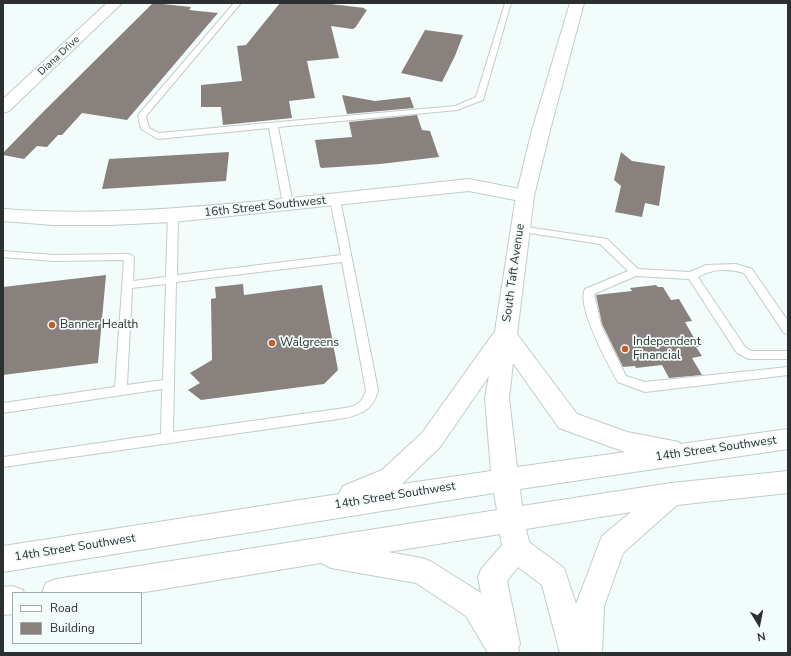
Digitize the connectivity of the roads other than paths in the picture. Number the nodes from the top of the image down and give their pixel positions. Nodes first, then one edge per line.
1 (115, 3) edge
2 (238, 3) edge
3 (508, 3) edge
4 (577, 3) edge
5 (3, 108) edge
6 (273, 125) junction
7 (524, 196) junction
8 (335, 199) junction
9 (288, 204) junction
10 (3, 215) edge
11 (173, 216) junction
12 (520, 229) junction
13 (3, 254) edge
14 (346, 258) junction
15 (635, 272) junction
16 (692, 276) junction
17 (171, 279) junction
18 (127, 285) junction
19 (788, 330) edge
20 (505, 334) junction
21 (788, 355) edge
22 (788, 372) edge
23 (168, 384) junction
24 (121, 391) junction
25 (3, 408) edge
26 (167, 438) junction
27 (788, 439) edge
28 (692, 452) junction
29 (3, 462) edge
30 (505, 479) junction
31 (788, 482) edge
32 (671, 494) junction
33 (320, 508) junction
34 (511, 521) junction
35 (516, 549) junction
36 (314, 552) junction
37 (3, 559) edge
38 (62, 592) edge
39 (506, 653) edge
40 (575, 653) edge
41 (587, 653) edge

1 - 5 main road, Diana Drive
2 - 6 lane
3 - 6 lane
4 - 7 main road, South Taft Avenue
6 - 9 lane
7 - 8 main road, 16th Street Southwest
7 - 12 main road, South Taft Avenue
8 - 9 main road, 16th Street Southwest
8 - 14 lane
9 - 11 main road, 16th Street Southwest
10 - 11 main road, 16th Street Southwest
11 - 17 lane
12 - 15 lane
12 - 20 main road, South Taft Avenue
13 - 18 lane
14 - 17 lane
14 - 26 lane
15 - 16 lane
15 - 22 lane
16 - 19 lane
16 - 21 lane
17 - 18 lane
17 - 23 lane
18 - 24 lane
20 - 28 main road
20 - 30 main road, South Taft Avenue
20 - 33 main road
23 - 24 lane
23 - 26 lane
24 - 25 lane
26 - 29 lane
27 - 28 main road, 14th Street Southwest
28 - 30 main road, 14th Street Southwest
30 - 33 main road, 14th Street Southwest
30 - 34 main road, South Taft Avenue
31 - 32 main road
32 - 34 main road
32 - 41 main road
33 - 37 main road, 14th Street Southwest
34 - 35 main road, South Taft Avenue
34 - 36 main road
35 - 39 main road
35 - 40 main road
36 - 38 main road
36 - 39 main road

